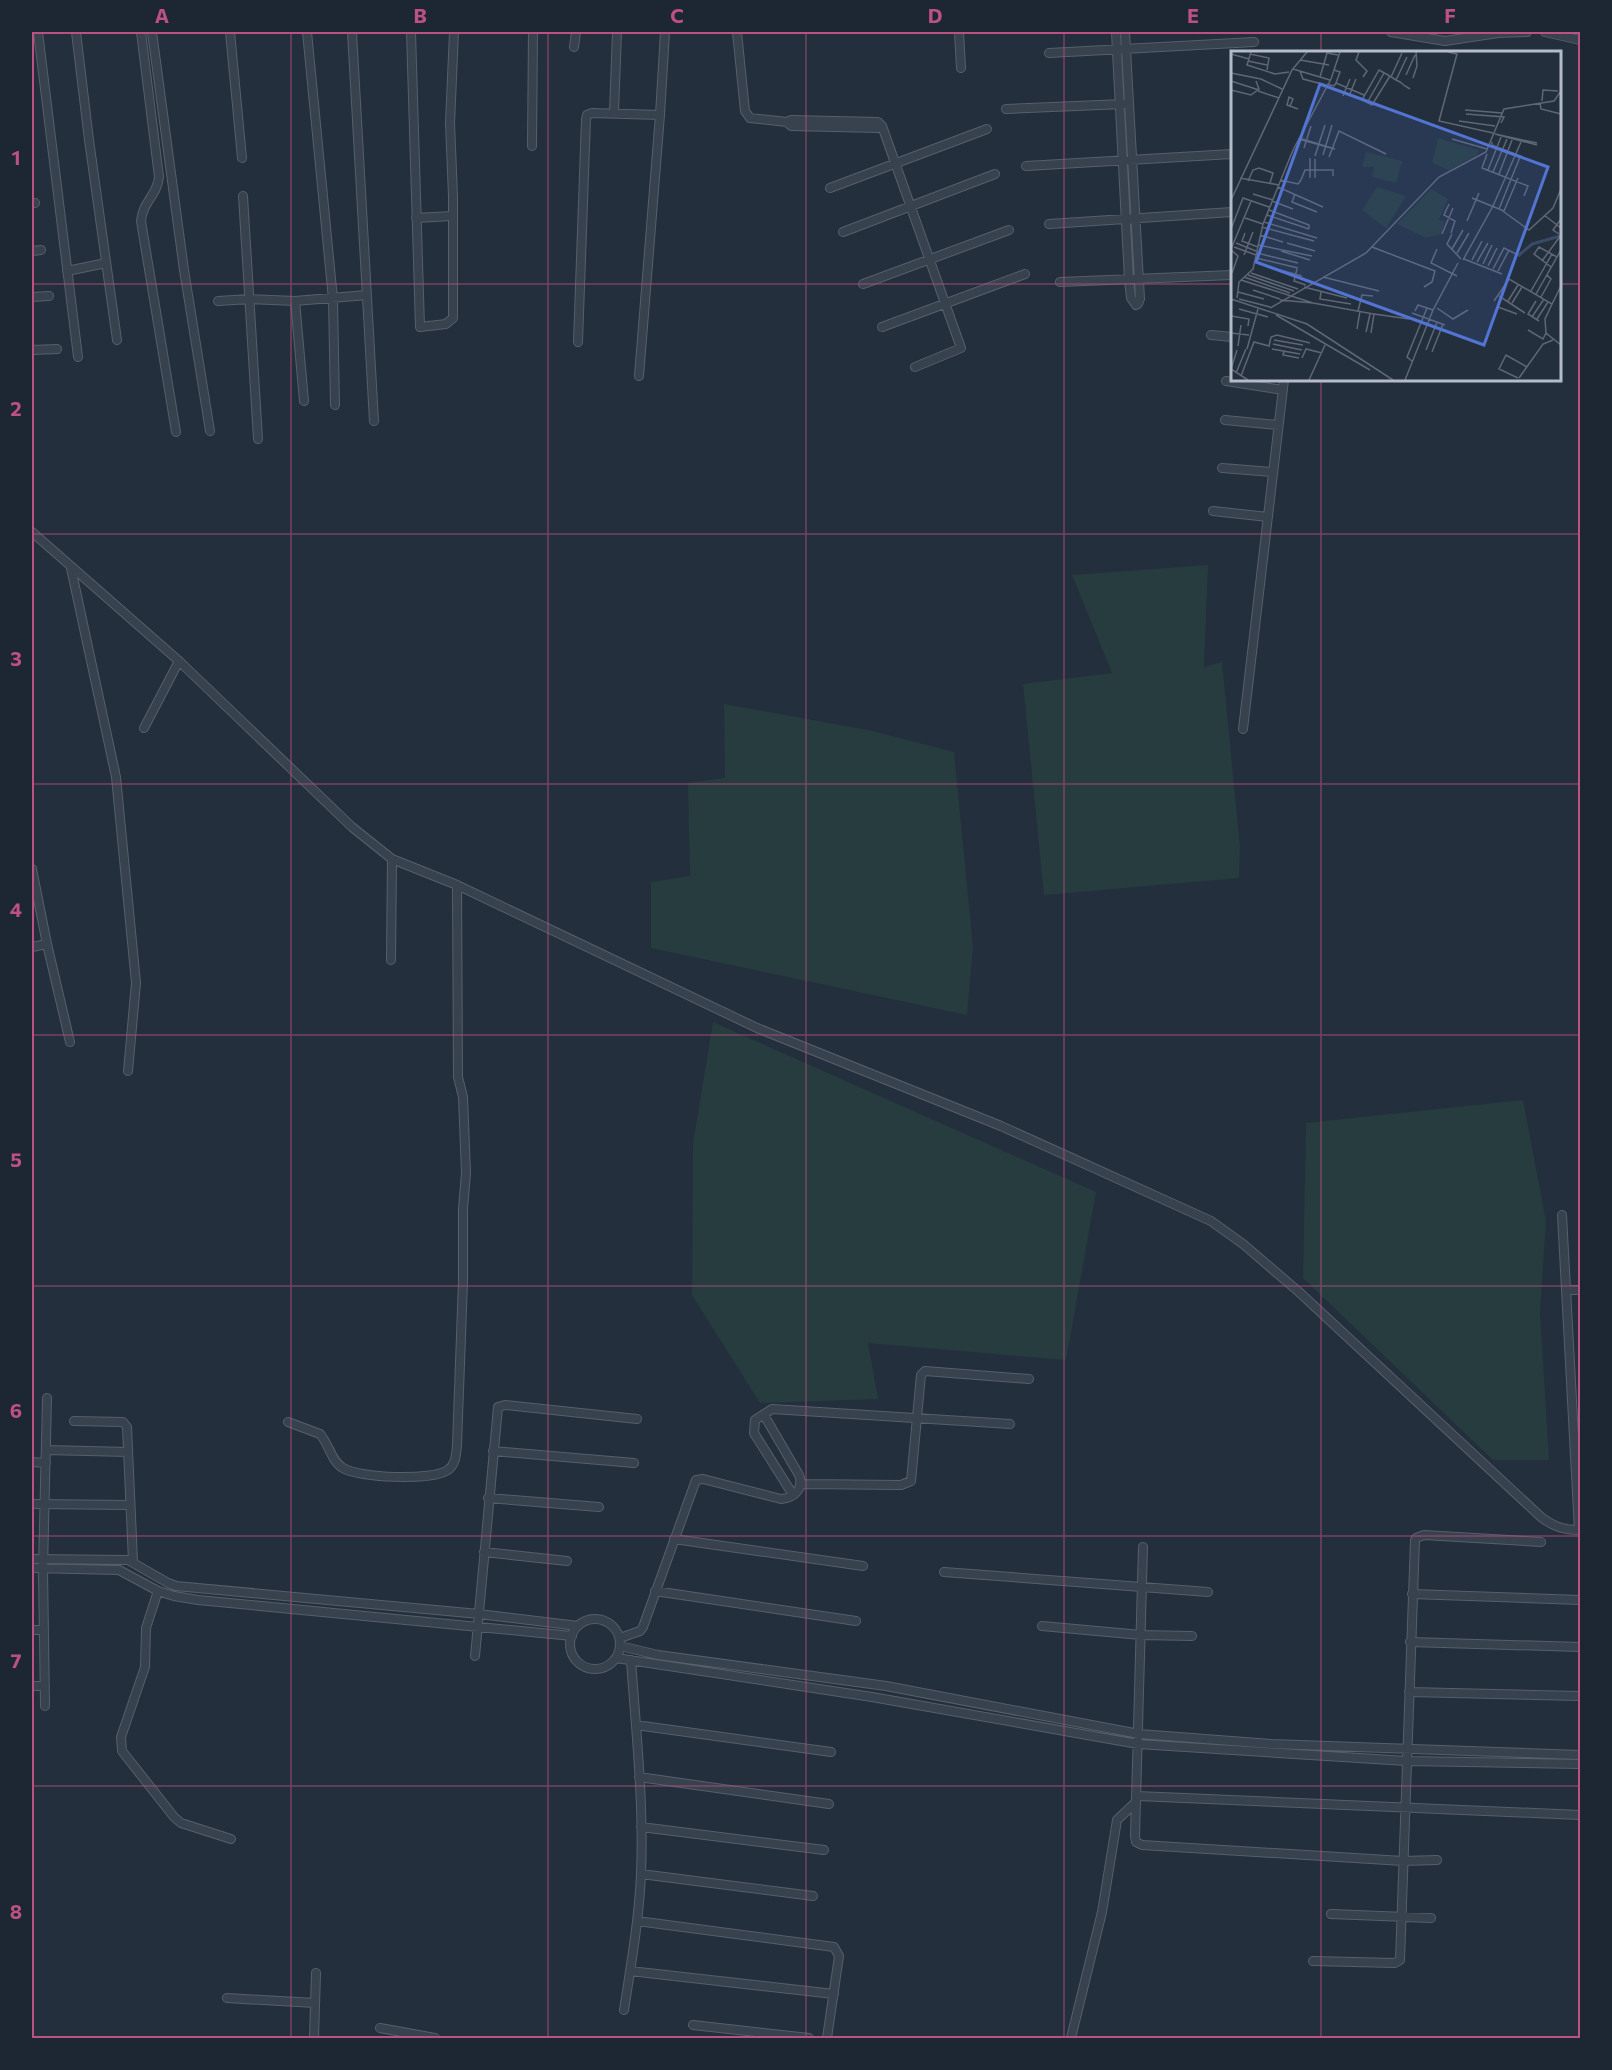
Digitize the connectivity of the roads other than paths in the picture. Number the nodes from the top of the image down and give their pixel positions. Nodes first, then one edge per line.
1 (38, 32) edge
2 (76, 32) edge
3 (141, 32) edge
4 (152, 32) edge
5 (230, 32) edge
6 (307, 32) edge
7 (352, 32) edge
8 (411, 32) edge
9 (454, 32) edge
10 (533, 32) edge
11 (576, 32) edge
12 (617, 32) edge
13 (665, 32) edge
14 (736, 32) edge
15 (959, 32) edge
16 (1116, 32) edge
17 (1125, 32) edge
18 (1391, 32) edge
19 (1527, 32) edge
20 (1545, 32) edge
21 (1487, 33) edge
22 (1581, 40) edge
23 (1254, 42) dead end
24 (574, 47) dead end
25 (1117, 50) junction
26 (1127, 50) junction
27 (1049, 53) dead end
28 (961, 68) dead end
29 (1120, 104) junction
30 (1130, 104) junction
31 (1006, 109) dead end
32 (614, 112) junction
33 (660, 115) junction
34 (163, 117) junction
35 (153, 118) junction
36 (987, 129) dead end
37 (532, 146) dead end
38 (1231, 154) edge
39 (242, 158) dead end
40 (1128, 159) junction
41 (895, 163) junction
42 (1026, 166) dead end
43 (995, 174) dead end
44 (830, 188) dead end
45 (243, 196) dead end
46 (910, 207) junction
47 (1231, 212) edge
48 (452, 216) junction
49 (416, 218) junction
50 (1131, 219) junction
51 (1049, 224) dead end
52 (1009, 230) dead end
53 (843, 232) dead end
54 (929, 260) junction
55 (106, 263) junction
56 (67, 271) junction
57 (1025, 274) dead end
58 (1231, 275) edge
59 (1139, 279) junction
60 (1129, 280) junction
61 (1060, 282) dead end
62 (863, 284) dead end
63 (367, 295) junction
64 (49, 296) dead end
65 (32, 297) edge
66 (250, 299) junction
67 (333, 299) junction
68 (218, 301) dead end
69 (295, 301) junction
70 (945, 305) junction
71 (882, 327) dead end
72 (1212, 335) dead end
73 (1231, 337) edge
74 (117, 340) dead end
75 (578, 342) dead end
76 (57, 348) dead end
77 (32, 350) edge
78 (78, 357) dead end
79 (915, 368) dead end
80 (639, 376) dead end
81 (1226, 381) dead end
82 (1284, 381) edge
83 (1282, 390) junction
84 (304, 401) dead end
85 (335, 405) dead end
86 (1225, 420) dead end
87 (374, 421) dead end
88 (1278, 425) junction
89 (210, 431) dead end
90 (176, 432) dead end
91 (258, 439) dead end
92 (1222, 468) dead end
93 (1273, 472) junction
94 (1213, 511) dead end
95 (1268, 517) junction
96 (32, 532) edge
97 (71, 568) junction
98 (179, 661) junction
99 (144, 728) dead end
100 (1243, 729) dead end
101 (392, 859) junction
102 (32, 869) edge
103 (457, 885) junction
104 (47, 944) junction
105 (32, 947) edge
106 (391, 960) dead end
107 (70, 1042) dead end
108 (128, 1071) dead end
109 (1562, 1215) dead end
110 (1566, 1290) junction
111 (1581, 1290) edge
112 (1569, 1339) junction
113 (1581, 1339) edge
114 (1029, 1379) dead end
115 (1576, 1386) edge
116 (47, 1398) dead end
117 (764, 1415) junction
118 (916, 1418) junction
119 (637, 1419) dead end
120 (74, 1421) dead end
121 (288, 1422) dead end
122 (1010, 1424) dead end
123 (1577, 1437) edge
124 (46, 1450) junction
125 (493, 1451) junction
126 (128, 1452) junction
127 (32, 1462) edge
128 (46, 1463) junction
129 (634, 1463) dead end
130 (802, 1484) junction
131 (793, 1495) junction
132 (488, 1498) junction
133 (32, 1504) edge
134 (130, 1504) junction
135 (45, 1505) junction
136 (599, 1507) dead end
137 (1580, 1530) edge
138 (674, 1539) junction
139 (1541, 1542) dead end
140 (1143, 1547) dead end
141 (484, 1552) junction
142 (32, 1559) edge
143 (133, 1562) junction
144 (567, 1562) dead end
145 (43, 1564) junction
146 (863, 1566) dead end
147 (32, 1568) edge
148 (944, 1572) dead end
149 (1142, 1588) junction
150 (158, 1591) junction
151 (655, 1591) junction
152 (1208, 1592) dead end
153 (1412, 1594) junction
154 (1581, 1600) edge
155 (479, 1614) junction
156 (856, 1621) dead end
157 (578, 1626) junction
158 (1042, 1626) dead end
159 (477, 1627) junction
160 (32, 1630) edge
161 (44, 1630) junction
162 (1141, 1635) junction
163 (572, 1636) junction
164 (1192, 1636) dead end
165 (620, 1642) junction
166 (1410, 1642) junction
167 (1581, 1647) edge
168 (475, 1656) dead end
169 (616, 1658) junction
170 (631, 1660) junction
171 (32, 1686) edge
172 (45, 1686) junction
173 (1409, 1692) junction
174 (1581, 1696) edge
175 (45, 1706) dead end
176 (636, 1725) junction
177 (1139, 1734) junction
178 (1138, 1744) junction
179 (1407, 1749) junction
180 (831, 1752) dead end
181 (1581, 1755) edge
182 (1406, 1761) junction
183 (1581, 1764) edge
184 (639, 1777) junction
185 (1137, 1799) junction
186 (830, 1804) dead end
187 (1404, 1808) junction
188 (1581, 1815) edge
189 (641, 1827) junction
190 (231, 1839) dead end
191 (824, 1850) dead end
192 (1437, 1860) dead end
193 (1403, 1861) junction
194 (641, 1874) junction
195 (813, 1896) dead end
196 (1331, 1914) dead end
197 (1401, 1917) junction
198 (1431, 1918) dead end
199 (637, 1921) junction
200 (1313, 1961) dead end
201 (630, 1971) junction
202 (316, 1973) dead end
203 (834, 1994) junction
204 (227, 1998) dead end
205 (315, 2002) junction
206 (624, 2010) dead end
207 (693, 2025) dead end
208 (380, 2028) dead end
209 (314, 2038) edge
210 (435, 2038) edge
211 (809, 2038) edge
212 (827, 2038) edge
213 (1071, 2038) edge

1 - 56 street
2 - 55 street
3 - 35 street
4 - 34 street
5 - 39 street
6 - 67 street
7 - 63 street
8 - 49 street
9 - 48 street
10 - 37 street
11 - 24 street
12 - 32 street
13 - 33 street
14 - 41 street
15 - 28 street
16 - 25 street
17 - 26 street
18 - 21 street
19 - 21 street
20 - 22 street
23 - 26 street
25 - 26 street
25 - 27 street
25 - 29 street
26 - 30 street
29 - 30 street
29 - 31 street
29 - 40 street
30 - 40 street
32 - 33 street
32 - 75 street
33 - 80 street
34 - 35 street
34 - 89 street
35 - 90 street
36 - 41 street
38 - 40 street
40 - 42 street
40 - 50 street
41 - 44 street
41 - 46 street
43 - 46 street
45 - 66 street
46 - 53 street
46 - 54 street
47 - 50 street
48 - 49 street
48 - 49 street
50 - 51 street
50 - 59 street
50 - 60 street
52 - 54 street
54 - 62 street
54 - 70 street
55 - 56 street
55 - 74 street
56 - 78 street
57 - 70 street
58 - 59 street
59 - 60 street
59 - 60 street
60 - 61 street
63 - 67 street
63 - 87 street
64 - 65 street
66 - 68 street
66 - 69 street
66 - 91 street
67 - 69 street
67 - 85 street
69 - 84 street
70 - 71 street
70 - 79 street
72 - 73 street
76 - 77 street
81 - 83 street
82 - 83 street
83 - 88 street
86 - 88 street
88 - 93 street
92 - 93 street
93 - 95 street
94 - 95 street
95 - 100 street
96 - 97 street
97 - 98 street
97 - 108 street
98 - 99 street
98 - 101 street
101 - 103 street
101 - 106 street
102 - 104 street
103 - 121 street
103 - 137 street
104 - 105 street
104 - 107 street
109 - 110 street
110 - 111 street
110 - 112 street
112 - 113 street
112 - 115 street
114 - 118 street
115 - 123 street
116 - 124 street
117 - 118 street
117 - 130 street
117 - 131 street
118 - 122 street
118 - 130 street
119 - 125 street
120 - 126 street
123 - 137 street
124 - 126 street
124 - 128 street
125 - 129 street
125 - 132 street
126 - 134 street
127 - 128 street
128 - 135 street
130 - 131 street
131 - 138 street
132 - 136 street
132 - 141 street
133 - 135 street
134 - 135 street
134 - 143 street
135 - 145 street
138 - 146 street
138 - 151 street
139 - 153 street
140 - 149 street
141 - 144 street
141 - 155 street
142 - 145 street
143 - 145 street
143 - 155 street
145 - 147 street
145 - 150 street
145 - 161 street
148 - 149 street
149 - 152 street
149 - 162 street
150 - 159 street
150 - 190 street
151 - 156 street
151 - 165 street
153 - 154 street
153 - 166 street
155 - 157 street
155 - 159 street
157 - 163 street
157 - 165 street
158 - 162 street
159 - 163 street
159 - 168 street
160 - 161 street
161 - 172 street
162 - 164 street
162 - 177 street
163 - 169 street
165 - 169 street
165 - 177 street
166 - 167 street
166 - 173 street
169 - 170 street
170 - 176 street
170 - 178 street
171 - 172 street
172 - 175 street
173 - 174 street
173 - 179 street
176 - 180 street
176 - 184 street
177 - 178 street
177 - 179 street
178 - 182 street
178 - 185 street
179 - 181 street
179 - 182 street
182 - 183 street
182 - 187 street
184 - 186 street
184 - 189 street
185 - 187 street
185 - 193 street
185 - 213 street
187 - 188 street
187 - 193 street
189 - 191 street
189 - 194 street
192 - 193 street
193 - 197 street
194 - 195 street
194 - 199 street
196 - 197 street
197 - 198 street
197 - 200 street
199 - 201 street
199 - 203 street
201 - 203 street
201 - 206 street
202 - 205 street
203 - 212 street
204 - 205 street
205 - 209 street
207 - 211 street
208 - 210 street

